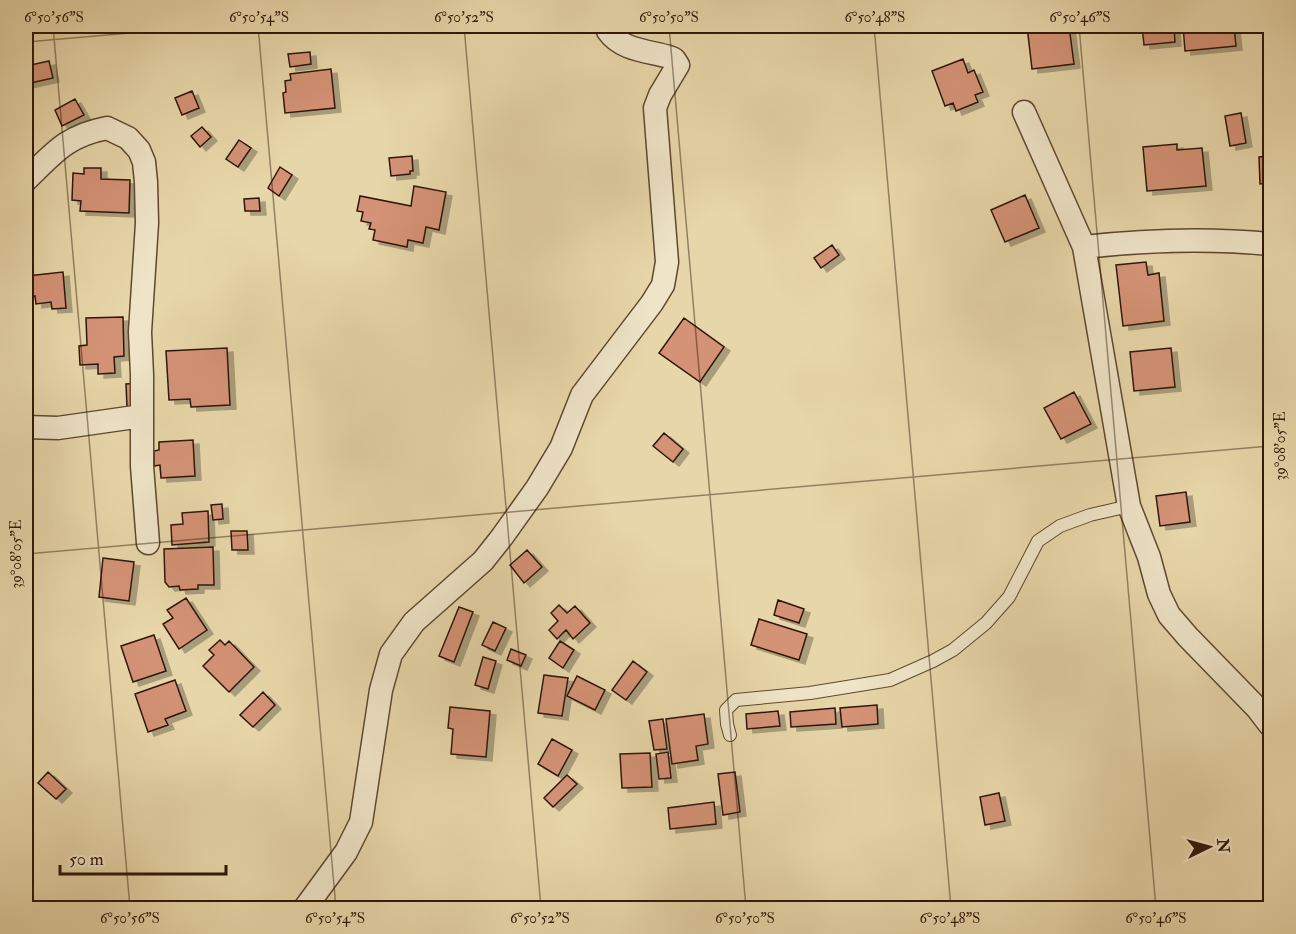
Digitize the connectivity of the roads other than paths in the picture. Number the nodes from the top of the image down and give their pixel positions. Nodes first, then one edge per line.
1 (608, 31) dead end
2 (1024, 112) dead end
3 (26, 180) edge
4 (1270, 244) edge
5 (1084, 247) junction
6 (142, 416) junction
7 (26, 427) edge
8 (1129, 506) junction
9 (148, 543) dead end
10 (1270, 725) edge
11 (730, 735) dead end
12 (305, 909) edge

1 - 12 street
2 - 5 street
3 - 6 street
4 - 5 street
5 - 8 street
6 - 7 street
6 - 9 street
8 - 10 street
8 - 11 lane

